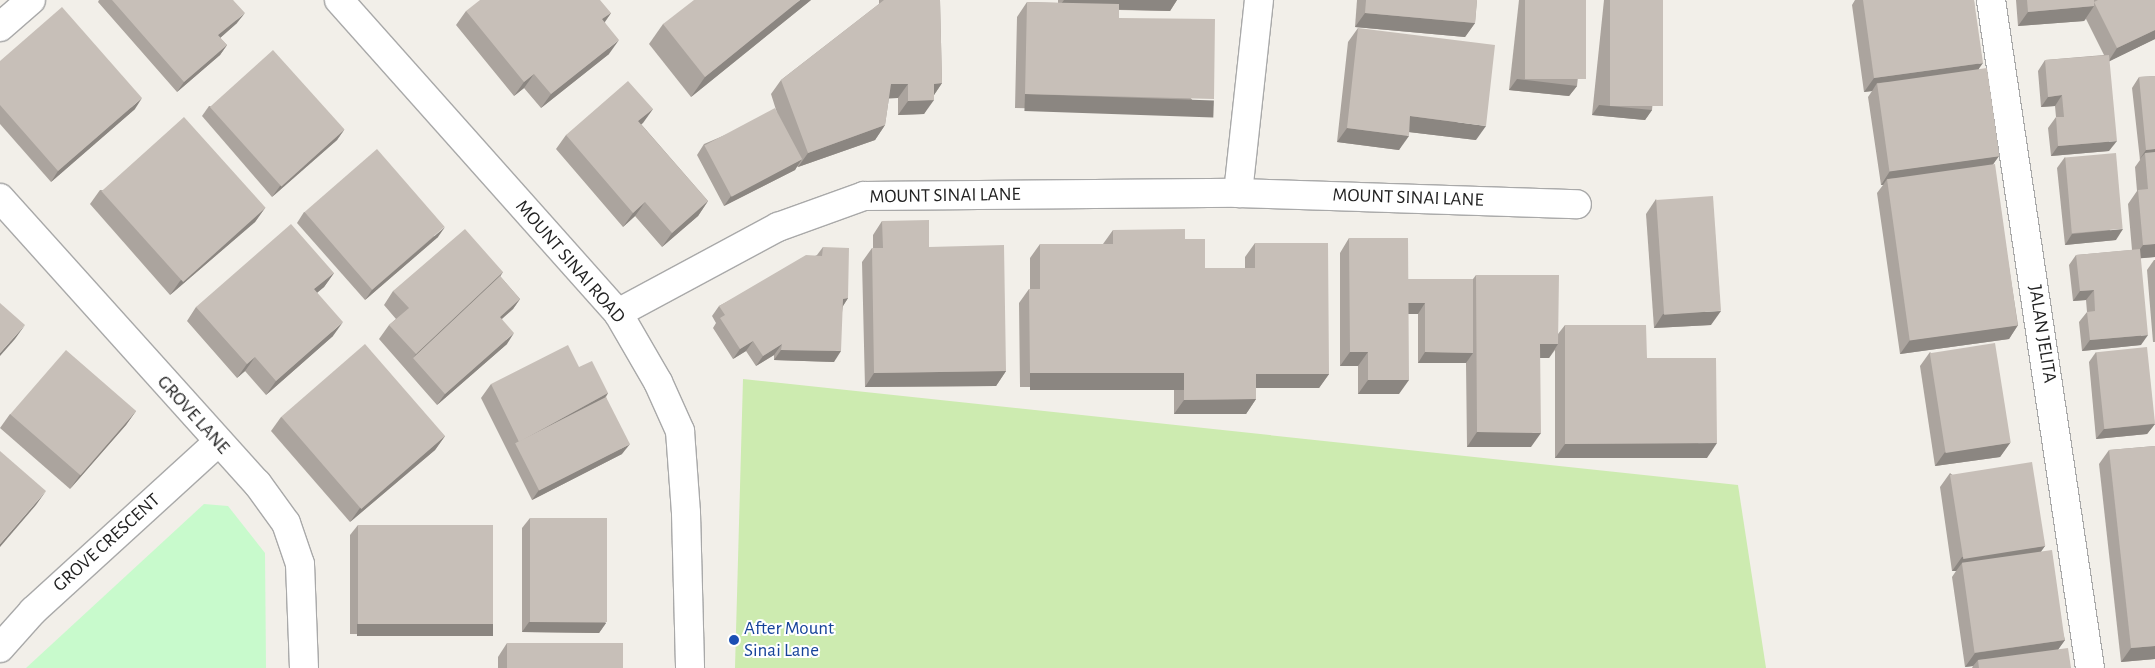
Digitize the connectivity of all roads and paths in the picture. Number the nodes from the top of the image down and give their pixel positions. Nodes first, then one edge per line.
1 (31, 0) edge
2 (339, 0) edge
3 (1259, 0) edge
4 (1991, 0) edge
5 (0, 27) edge
6 (1238, 193) junction
7 (0, 198) edge
8 (1577, 204) dead end
9 (618, 313) junction
10 (218, 442) junction
11 (0, 648) edge
12 (304, 668) edge
13 (690, 668) edge
14 (2090, 668) edge

1 - 5 street
2 - 9 street, MOUNT SINAI ROAD
3 - 6 street
4 - 14 street, JALAN JELITA
6 - 8 street, MOUNT SINAI LANE
6 - 9 street, MOUNT SINAI LANE
7 - 10 street, GROVE LANE
9 - 13 street, MOUNT SINAI ROAD
10 - 11 street, GROVE CRESCENT
10 - 12 street, GROVE LANE

